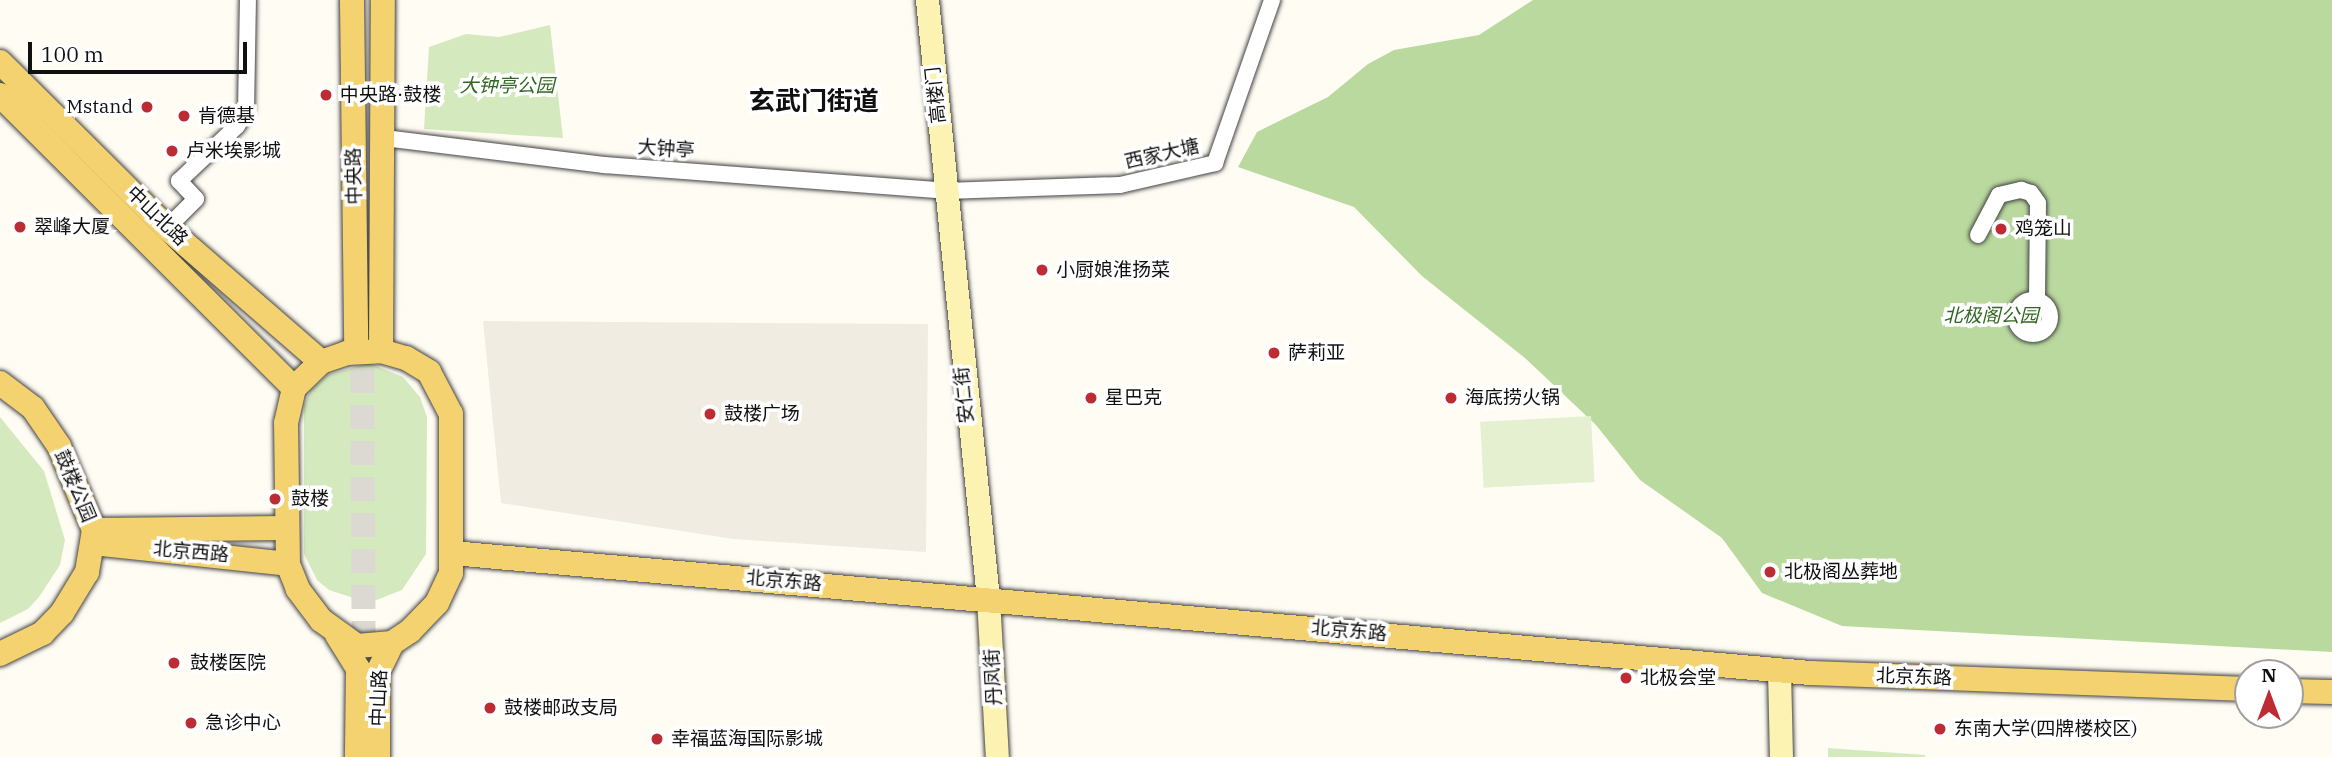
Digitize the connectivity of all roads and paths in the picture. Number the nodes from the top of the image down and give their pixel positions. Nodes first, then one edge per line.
1 (248, 0) edge
2 (352, 0) edge
3 (383, 0) edge
4 (927, 0) edge
5 (1272, 0) edge
6 (0, 62) edge
7 (0, 95) edge
8 (383, 138) junction
9 (946, 191) junction
10 (167, 228) junction
11 (1978, 235) dead end
12 (2036, 300) dead end
13 (381, 351) junction
14 (356, 352) junction
15 (321, 362) junction
16 (0, 383) edge
17 (294, 388) junction
18 (285, 528) junction
19 (94, 537) junction
20 (452, 553) junction
21 (288, 564) junction
22 (988, 598) junction
23 (335, 632) junction
24 (391, 643) junction
25 (0, 654) edge
26 (1779, 670) junction
27 (2234, 688) edge
28 (2304, 691) edge
29 (2332, 692) edge
30 (357, 757) edge
31 (378, 757) edge
32 (997, 757) edge
33 (1781, 757) edge

1 - 10 street
2 - 14 main road, 中央路
3 - 8 main road, 中央路
4 - 9 street, 高楼门
5 - 9 street, 西家大塘
6 - 10 main road, 中山北路
7 - 17 main road, 中山北路
8 - 9 street, 大钟亭
8 - 13 main road, 中央路
9 - 22 street, 安仁街
10 - 15 main road, 中山北路
11 - 12 street
13 - 14 main road
13 - 20 main road
14 - 15 main road
15 - 17 main road
16 - 19 main road, 鼓楼公园
17 - 18 main road
18 - 19 main road, 北京西路
18 - 21 main road
19 - 21 main road, 北京西路
19 - 25 main road, 鼓楼公园
20 - 22 main road, 北京东路
20 - 24 main road
21 - 23 main road
22 - 26 main road, 北京东路
22 - 32 street, 丹凤街
23 - 24 main road
23 - 30 main road
24 - 31 main road, 中山路
26 - 27 main road, 北京东路
26 - 33 street
28 - 29 main road

